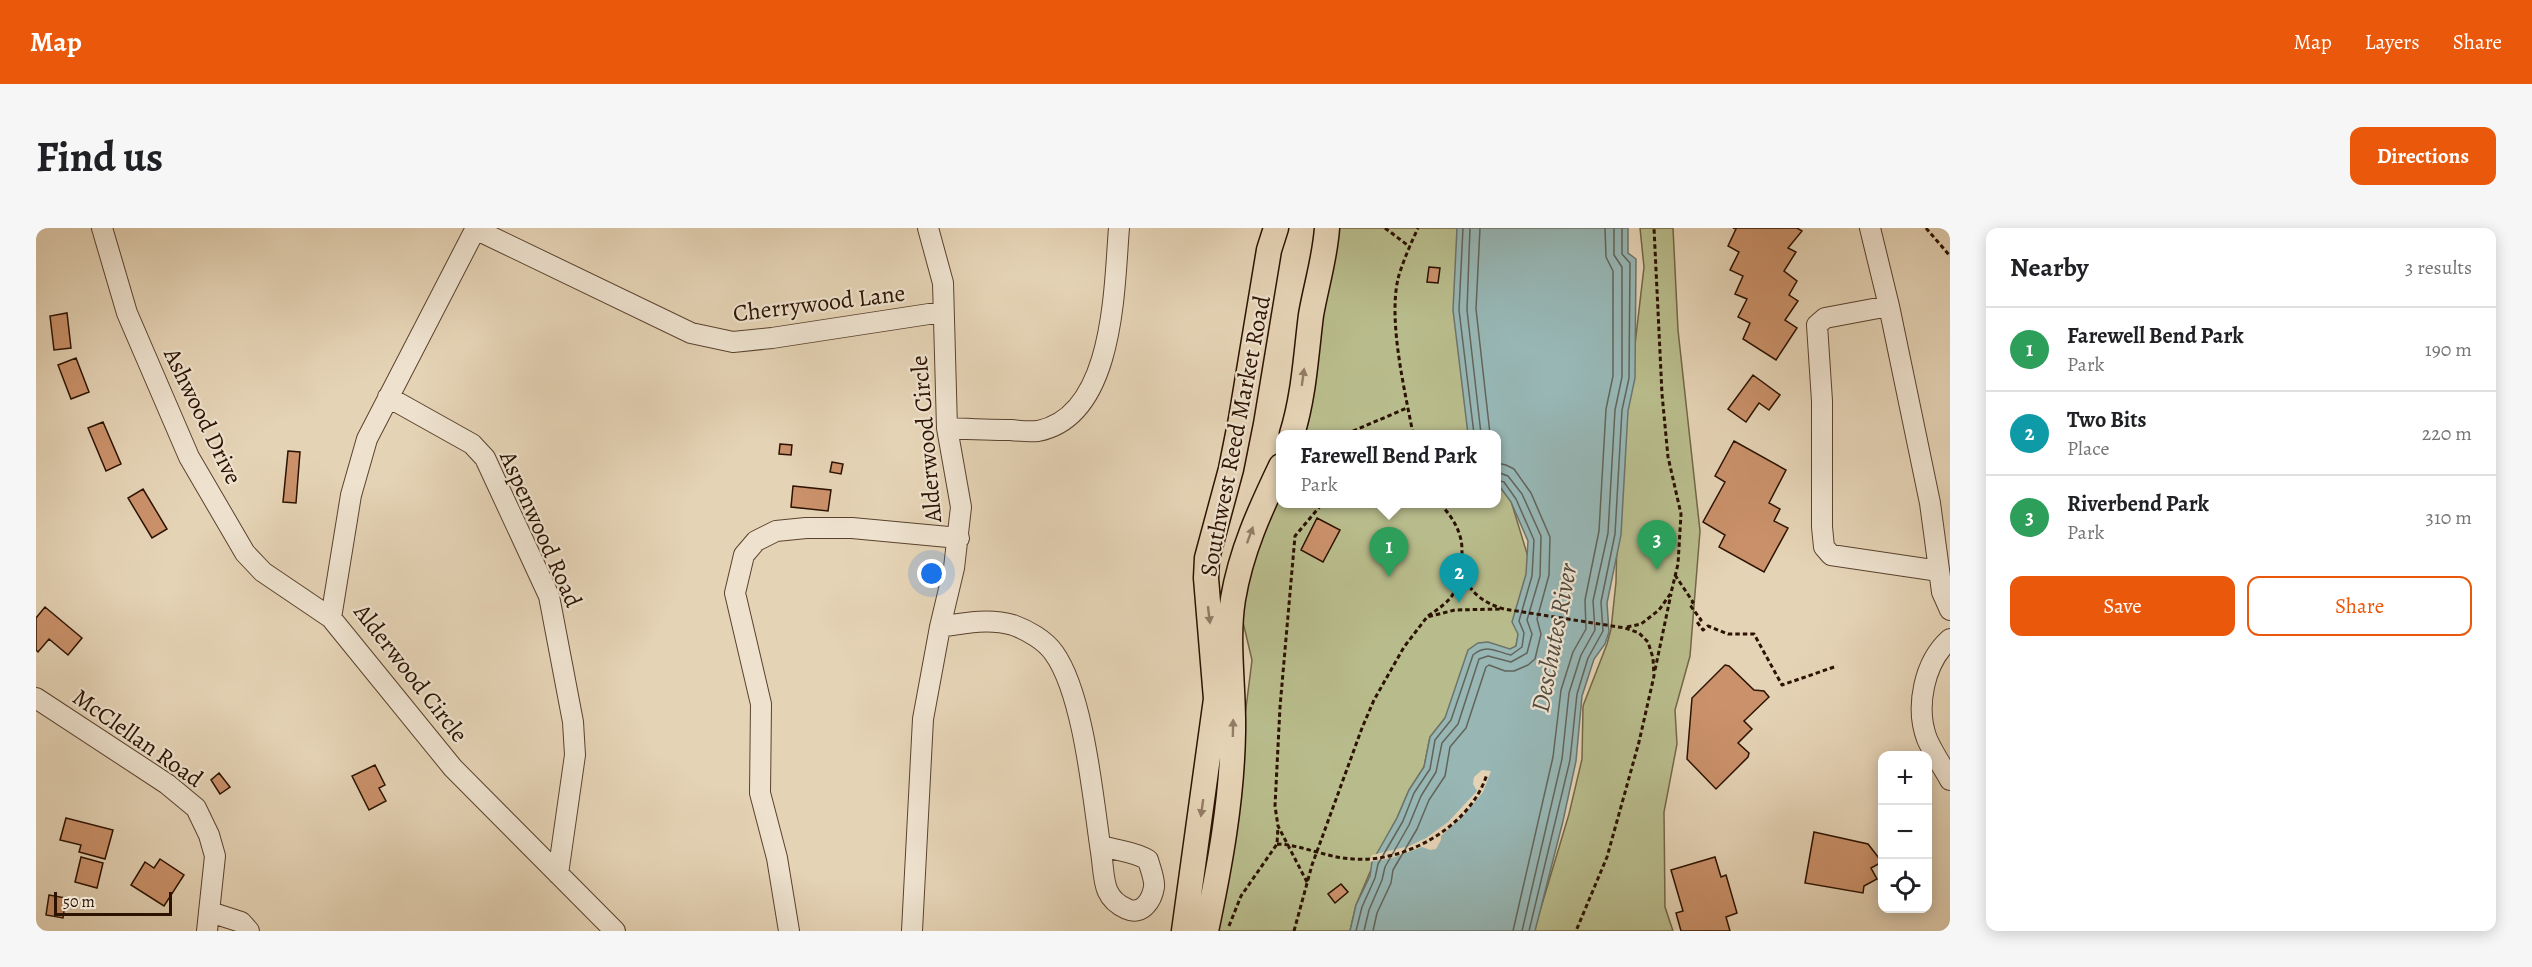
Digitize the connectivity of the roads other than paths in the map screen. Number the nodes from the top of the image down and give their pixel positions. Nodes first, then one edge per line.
1 (102, 228) edge
2 (476, 228) edge
3 (928, 228) edge
4 (1119, 228) edge
5 (1276, 228) edge
6 (1327, 228) edge
7 (1870, 228) edge
8 (1889, 306) junction
9 (942, 312) junction
10 (388, 397) junction
11 (947, 429) junction
12 (1293, 430) edge
13 (1276, 477) edge
14 (959, 538) junction
15 (1939, 572) junction
16 (1950, 610) edge
17 (331, 618) junction
18 (940, 627) junction
19 (1950, 639) edge
20 (36, 698) edge
21 (1950, 780) edge
22 (1100, 845) dead end
23 (558, 874) junction
24 (208, 922) edge
25 (249, 931) edge
26 (615, 931) edge
27 (789, 931) edge
28 (912, 931) edge
29 (1184, 931) edge
30 (1206, 931) edge

1 - 17 street, Ashwood Drive
2 - 9 street, Cherrywood Lane
2 - 10 street, Alderwood Circle
3 - 9 street, Alderwood Circle
4 - 11 street
5 -> 29 main road, Southwest Reed Market Road
12 -> 6 main road
7 - 8 street
8 - 15 street
8 - 15 street
9 - 11 street, Alderwood Circle
10 - 17 street, Alderwood Circle
10 - 23 street, Aspenwood Road
11 - 14 street, Alderwood Circle
30 -> 13 main road, Southwest Reed Market Road
14 - 18 street, Alderwood Circle
14 - 27 street
15 - 16 street
17 - 23 street, Alderwood Circle
18 - 22 street
18 - 28 street, Alderwood Circle
19 - 21 street
20 - 24 street, McClellan Road
23 - 26 street, Alderwood Circle
24 - 25 street

